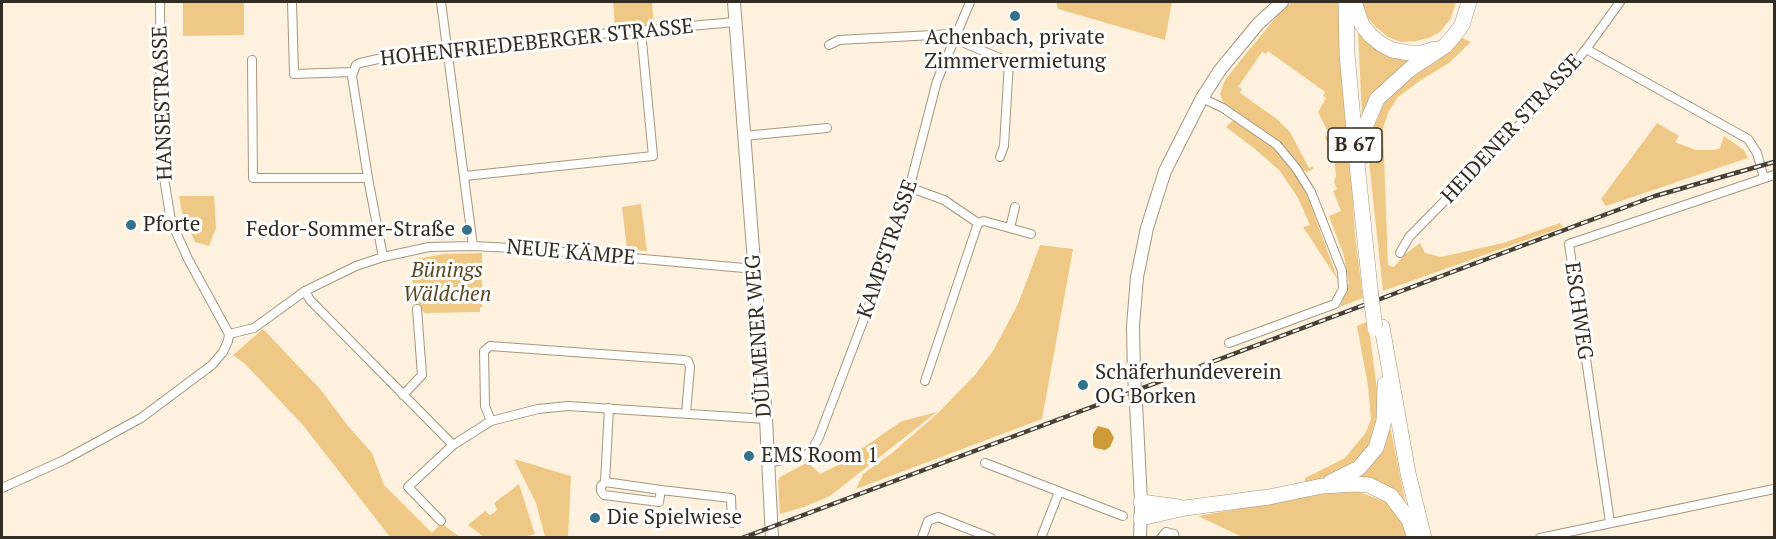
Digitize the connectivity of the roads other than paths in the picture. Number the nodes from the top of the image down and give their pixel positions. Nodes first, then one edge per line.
1 (160, 2) edge
2 (292, 2) edge
3 (441, 2) edge
4 (734, 2) edge
5 (970, 2) edge
6 (1282, 2) edge
7 (1346, 2) edge
8 (1354, 2) edge
9 (1469, 2) edge
10 (1620, 2) edge
11 (735, 22) junction
12 (641, 31) junction
13 (956, 37) junction
14 (829, 45) dead end
15 (1445, 46) junction
16 (447, 49) junction
17 (1586, 49) junction
18 (252, 60) dead end
19 (353, 72) junction
20 (1202, 98) junction
21 (827, 128) dead end
22 (744, 136) junction
23 (1000, 157) dead end
24 (1364, 162) junction
25 (1774, 175) edge
26 (465, 176) junction
27 (368, 178) junction
28 (1764, 178) junction
29 (910, 188) junction
30 (1015, 207) dead end
31 (978, 223) junction
32 (1010, 228) junction
33 (1031, 234) dead end
34 (474, 246) junction
35 (1400, 253) dead end
36 (384, 257) junction
37 (754, 268) junction
38 (1373, 287) junction
39 (305, 291) junction
40 (417, 309) dead end
41 (1378, 328) junction
42 (229, 334) junction
43 (1228, 343) dead end
44 (1385, 378) junction
45 (925, 381) dead end
46 (403, 395) junction
47 (609, 408) junction
48 (686, 413) junction
49 (766, 419) junction
50 (491, 421) junction
51 (453, 445) junction
52 (768, 463) junction
53 (985, 463) dead end
54 (1322, 486) junction
55 (2, 488) edge
56 (1774, 489) edge
57 (1059, 492) junction
58 (1141, 502) junction
59 (1185, 508) junction
60 (1123, 516) dead end
61 (1141, 518) junction
62 (441, 521) dead end
63 (1610, 522) junction
64 (732, 523) dead end
65 (772, 537) edge
66 (922, 537) edge
67 (991, 537) edge
68 (1041, 537) edge
69 (1140, 537) edge
70 (1161, 537) edge
71 (1175, 537) edge
72 (1417, 537) edge
73 (1424, 537) edge
74 (1540, 537) edge

1 - 42 street, HANSESTRASSE
2 - 19 street
3 - 16 street
4 - 11 main road, DÜLMENER WEG
5 - 13 street, KAMPSTRASSE
6 - 20 main road
7 - 38 highway, B 67
8 - 15 highway
8 - 24 highway, B 67
9 - 15 highway
10 - 17 street, HEIDENER STRASSE
11 - 12 street, HOHENFRIEDEBERGER STRASSE
11 - 22 main road, DÜLMENER WEG
12 - 16 street, HOHENFRIEDEBERGER STRASSE
12 - 26 street
13 - 14 street
13 - 23 street
13 - 29 street, KAMPSTRASSE
15 - 24 highway
16 - 19 street, HOHENFRIEDEBERGER STRASSE
16 - 26 street
17 - 28 street
17 - 35 street, HEIDENER STRASSE
18 - 27 street
19 - 27 street, HOHENFRIEDEBERGER STRASSE
20 - 43 street
20 - 58 main road, bridge
21 - 22 street
22 - 37 main road, DÜLMENER WEG
24 - 38 highway, B 67
25 - 28 street, ESCHWEG
26 - 34 street
27 - 36 street, HOHENFRIEDEBERGER STRASSE
28 - 63 street, ESCHWEG
29 - 31 street
29 - 52 street, KAMPSTRASSE
30 - 32 street
31 - 32 street
31 - 45 street
32 - 33 street
34 - 36 street, NEUE KÄMPE
34 - 37 street, NEUE KÄMPE
36 - 39 street, NEUE KÄMPE
37 - 49 main road, DÜLMENER WEG
38 - 41 highway, B 67
39 - 42 street, NEUE KÄMPE
39 - 46 street
40 - 46 street
41 - 44 highway, B 67
41 - 73 highway, B 67
42 - 55 street
44 - 54 highway
44 - 72 highway, B 67
46 - 51 street
47 - 48 street
47 - 50 street
47 - 64 street
48 - 49 street
48 - 50 street
49 - 52 main road, DÜLMENER WEG
50 - 51 street
51 - 62 street
52 - 65 main road, DÜLMENER WEG
53 - 57 street
54 - 59 highway
54 - 72 highway
56 - 63 street
57 - 60 street
57 - 68 street
58 - 59 highway
58 - 61 main road
59 - 61 highway
61 - 69 main road
63 - 74 street
66 - 67 street
70 - 71 street

